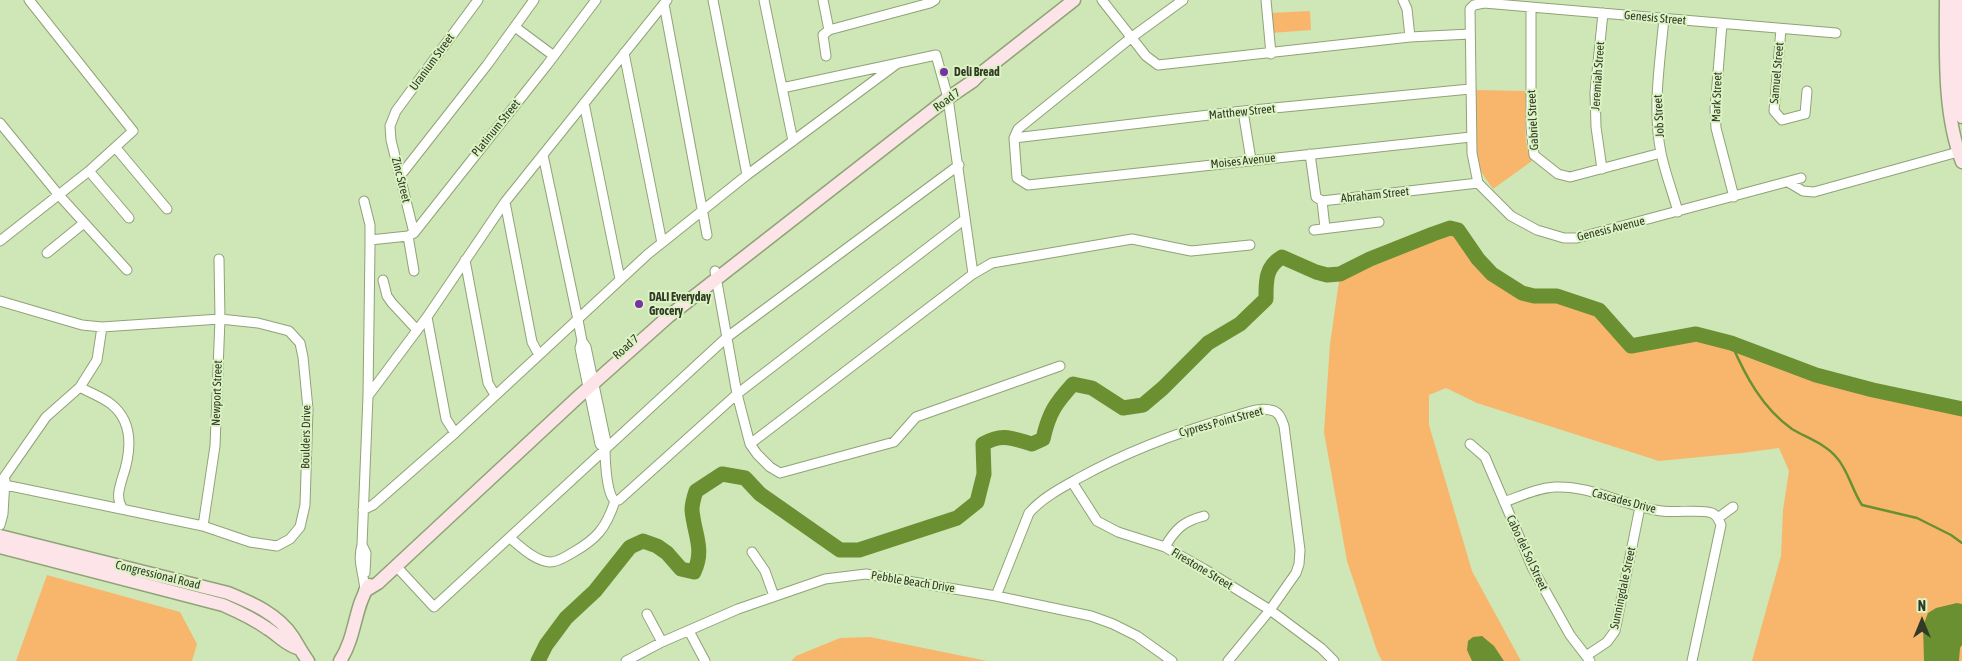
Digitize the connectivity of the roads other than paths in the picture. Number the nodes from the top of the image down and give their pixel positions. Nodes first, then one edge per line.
1 (29, 0) edge
2 (478, 0) edge
3 (534, 0) edge
4 (596, 0) edge
5 (713, 0) edge
6 (764, 0) edge
7 (823, 0) edge
8 (935, 0) edge
9 (1074, 0) edge
10 (1102, 0) edge
11 (1183, 0) edge
12 (1266, 0) edge
13 (1402, 0) edge
14 (1946, 0) edge
15 (1956, 0) edge
16 (666, 2) edge
17 (1531, 7) junction
18 (1603, 13) junction
19 (1664, 18) junction
20 (1722, 24) junction
21 (515, 27) junction
22 (1781, 29) junction
23 (829, 30) junction
24 (1836, 33) dead end
25 (1470, 34) junction
26 (1132, 37) junction
27 (1410, 37) junction
28 (624, 53) junction
29 (1271, 54) junction
30 (554, 56) junction
31 (826, 56) dead end
32 (898, 63) junction
33 (782, 88) junction
34 (1470, 88) junction
35 (1807, 91) dead end
36 (948, 95) junction
37 (584, 103) junction
38 (1243, 111) junction
39 (1962, 117) edge
40 (0, 123) edge
41 (390, 126) joint
42 (1471, 137) junction
43 (1014, 138) junction
44 (793, 141) junction
45 (116, 148) junction
46 (1661, 152) junction
47 (1310, 154) junction
48 (543, 155) junction
49 (1960, 157) edge
50 (1251, 160) junction
51 (959, 165) junction
52 (1602, 169) junction
53 (89, 171) junction
54 (747, 175) junction
55 (400, 176) junction
56 (1801, 178) dead end
57 (1788, 182) junction
58 (1478, 183) junction
59 (58, 194) junction
60 (1734, 197) junction
61 (1322, 201) junction
62 (364, 202) dead end
63 (505, 202) junction
64 (167, 209) dead end
65 (702, 212) junction
66 (1678, 212) junction
67 (129, 218) dead end
68 (965, 219) junction
69 (1379, 222) dead end
70 (84, 223) junction
71 (1325, 228) junction
72 (1314, 230) dead end
73 (411, 234) junction
74 (707, 235) dead end
75 (370, 240) junction
76 (0, 241) edge
77 (662, 243) junction
78 (1250, 245) dead end
79 (47, 252) dead end
80 (219, 259) dead end
81 (465, 260) junction
82 (127, 270) dead end
83 (414, 271) dead end
84 (973, 274) junction
85 (715, 275) junction
86 (620, 279) junction
87 (383, 280) dead end
88 (0, 302) edge
89 (426, 316) junction
90 (220, 319) junction
91 (578, 320) junction
92 (102, 327) junction
93 (417, 330) junction
94 (726, 338) junction
95 (539, 355) junction
96 (1060, 366) dead end
97 (590, 384) junction
98 (80, 387) junction
99 (737, 394) junction
100 (495, 395) junction
101 (368, 396) junction
102 (455, 433) junction
103 (750, 444) junction
104 (1470, 444) dead end
105 (605, 450) junction
106 (1072, 482) junction
107 (1, 484) edge
108 (615, 501) junction
109 (1504, 502) junction
110 (1640, 507) junction
111 (1733, 507) dead end
112 (122, 508) junction
113 (363, 510) junction
114 (1204, 516) dead end
115 (1718, 518) junction
116 (0, 525) edge
117 (203, 526) junction
118 (0, 536) edge
119 (510, 538) junction
120 (0, 547) edge
121 (1164, 547) junction
122 (752, 552) dead end
123 (396, 566) junction
124 (365, 591) junction
125 (774, 596) junction
126 (996, 596) junction
127 (244, 600) junction
128 (1270, 610) junction
129 (238, 612) junction
130 (647, 614) dead end
131 (689, 631) junction
132 (350, 638) junction
133 (662, 642) junction
134 (297, 648) junction
135 (1588, 658) edge
136 (308, 661) edge
137 (331, 661) edge
138 (340, 661) edge
139 (626, 661) edge
140 (705, 661) edge
141 (1172, 661) edge
142 (1228, 661) edge
143 (1334, 661) edge
144 (1692, 661) edge

1 - 45 street
2 - 41 street, Uranium Street
3 - 21 street
4 - 30 street, Platinum Street
5 - 54 street
6 - 33 street
7 - 23 street
8 - 23 street
9 - 36 street, Road 7
10 - 26 street
11 - 26 street
12 - 29 street
13 - 27 street
14 - 49 street
15 - 39 street
16 - 28 street
16 - 65 street
17 - 18 street, Genesis Street
17 - 25 street, Genesis Street
17 - 52 street, Gabriel Street
18 - 19 street, Genesis Street
18 - 52 street, Jeremiah Street
19 - 20 street, Genesis Street
19 - 46 street, Job Street
20 - 22 street, Genesis Street
20 - 60 street, Mark Street
21 - 30 street
21 - 55 street
22 - 24 street, Genesis Street
22 - 35 street, Samuel Street
23 - 31 street
25 - 27 street
25 - 34 street
26 - 29 street
26 - 43 street
27 - 29 street
28 - 37 street
28 - 77 street
30 - 73 street, Platinum Street
32 - 33 street
32 - 36 street
32 - 44 street
33 - 44 street
34 - 38 street, Matthew Street
34 - 42 street
36 - 51 street
36 - 85 street, Road 7
37 - 48 street
37 - 86 street
38 - 43 street, Matthew Street
38 - 50 street
40 - 59 street
41 - 55 street, Zinc Street
42 - 47 street, Moises Avenue
42 - 58 street
43 - 50 street, Moises Avenue
44 - 54 street
45 - 53 street
45 - 64 street
46 - 52 street, Gabriel Street
46 - 66 street, Job Street
47 - 50 street, Moises Avenue
47 - 61 street, Abraham Street
48 - 63 street
48 - 91 street
49 - 57 street
51 - 68 street
51 - 94 street
53 - 59 street
53 - 67 street
54 - 65 street
55 - 73 street, Zinc Street
56 - 57 street, Genesis Avenue
57 - 60 street, Genesis Avenue
58 - 61 street, Abraham Street
58 - 66 street, Genesis Avenue
59 - 70 street
59 - 76 street
60 - 66 street, Genesis Avenue
61 - 71 street
62 - 75 street
63 - 81 street
63 - 95 street
65 - 74 street
65 - 77 street
68 - 84 street
68 - 99 street
69 - 71 street
70 - 79 street
70 - 82 street
71 - 72 street
73 - 75 street
73 - 83 street, Zinc Street
75 - 101 street
77 - 86 street
78 - 84 street
80 - 90 street, Newport Street
81 - 89 street
81 - 100 street
84 - 103 street
85 - 94 street
85 - 97 street, Road 7
86 - 91 street
87 - 93 street
88 - 92 street, Boulders Drive
89 - 93 street
89 - 102 street
90 - 92 street, Boulders Drive
90 - 117 street, Newport Street
90 - 117 street, Boulders Drive
91 - 95 street
91 - 97 street
92 - 98 street
93 - 101 street
94 - 99 street
94 - 105 street
95 - 100 street
96 - 103 street
97 - 105 street
97 - 123 street, Road 7
97 - 124 street, Road 7
98 - 107 street
98 - 112 street
99 - 103 street
99 - 108 street
100 - 102 street
101 - 113 street
102 - 113 street
104 - 109 street, Cabo del Sol Street
105 - 108 street
105 - 119 street
106 - 121 street, Firestone Street
106 - 126 street, Cypress Point Street
106 - 128 street, Cypress Point Street
107 - 112 street, Boulders Drive
107 - 116 street
108 - 119 street
109 - 110 street, Cascades Drive
109 - 135 street, Cabo del Sol Street
110 - 115 street, Cascades Drive
110 - 135 street, Sunningdale Street
111 - 115 street
112 - 117 street, Boulders Drive
113 - 124 street
114 - 121 street
115 - 144 street
118 - 127 street, Congressional Road
119 - 123 street
120 - 129 street, Congressional Road
121 - 128 street, Firestone Street
122 - 125 street
123 - 124 street, Road 7
124 - 132 street, Road 7
125 - 126 street, Pebble Beach Drive
125 - 131 street, Pebble Beach Drive
126 - 141 street, Pebble Beach Drive
127 - 129 street
127 - 134 street, Congressional Road
128 - 142 street, Cypress Point Street
128 - 143 street, Firestone Street
129 - 134 street, Congressional Road
130 - 133 street
131 - 133 street, Pebble Beach Drive
131 - 140 street
132 - 137 street, Road 7
132 - 138 street, Road 7
133 - 139 street, Pebble Beach Drive
134 - 136 street, Congressional Road

